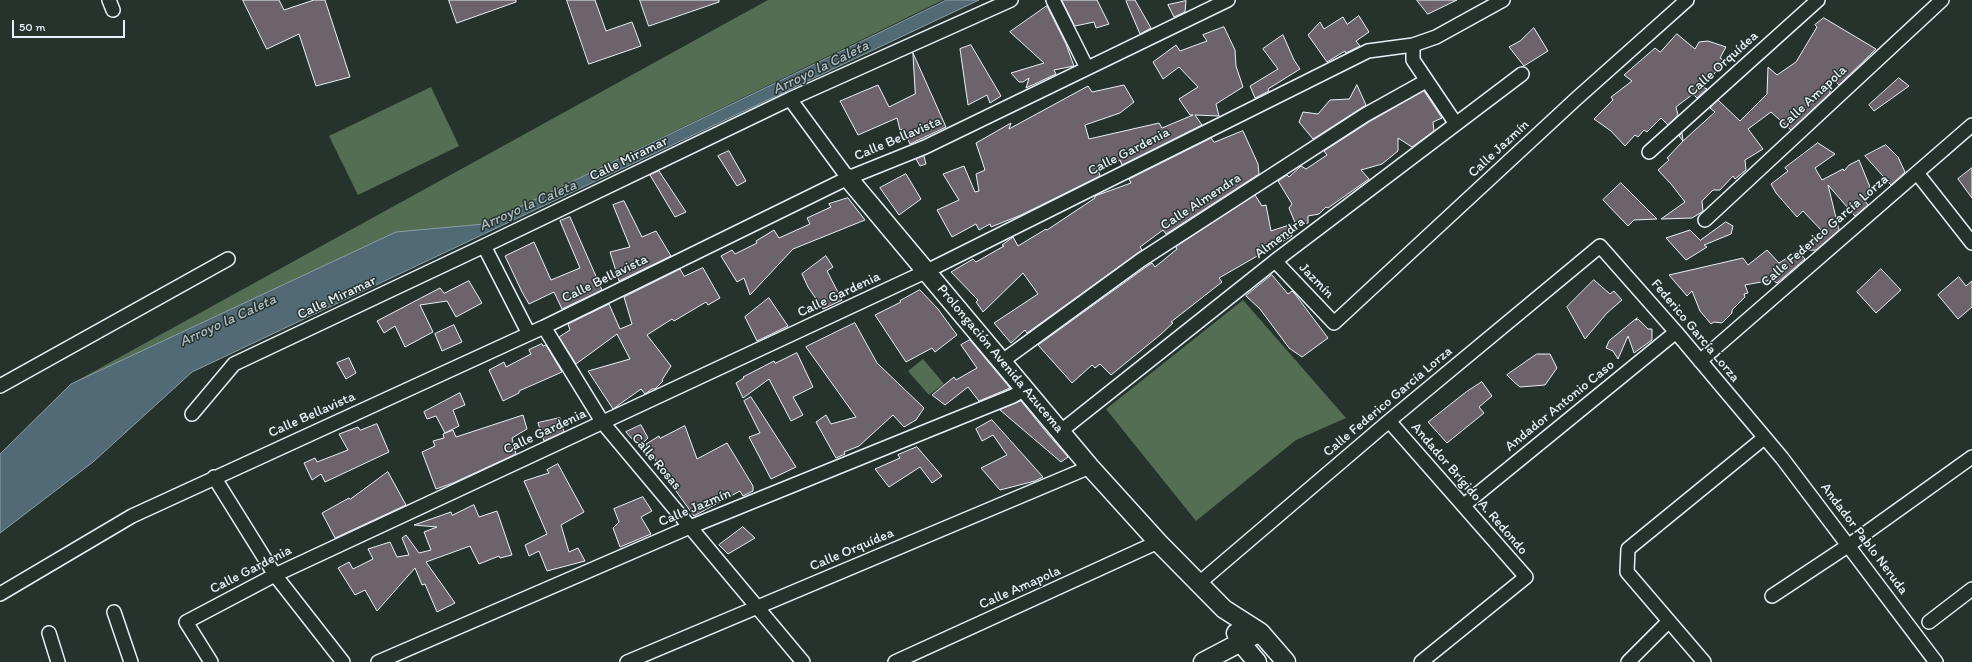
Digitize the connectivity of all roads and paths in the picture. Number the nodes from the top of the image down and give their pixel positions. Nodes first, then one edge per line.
1 (1011, 0) edge
2 (1053, 0) edge
3 (1228, 0) edge
4 (1503, 0) edge
5 (1687, 0) edge
6 (1818, 0) edge
7 (1942, 0) edge
8 (1413, 45) junction
9 (1087, 68) junction
10 (1522, 74) dead end
11 (1426, 81) junction
12 (790, 99) junction
13 (1456, 124) junction
14 (1972, 125) edge
15 (1649, 152) dead end
16 (1916, 173) junction
17 (848, 178) junction
18 (1705, 220) dead end
19 (1972, 242) edge
20 (484, 246) junction
21 (1600, 246) joint
22 (228, 259) dead end
23 (1275, 261) junction
24 (927, 271) junction
25 (1334, 323) joint
26 (544, 327) junction
27 (1676, 332) junction
28 (529, 334) junction
29 (1700, 361) junction
30 (1001, 362) junction
31 (0, 386) edge
32 (1025, 389) junction
33 (192, 414) dead end
34 (1389, 421) junction
35 (603, 423) junction
36 (1061, 431) junction
37 (1764, 438) junction
38 (1972, 457) edge
39 (1090, 467) junction
40 (214, 477) junction
41 (1464, 505) junction
42 (690, 527) junction
43 (1158, 542) junction
44 (1849, 545) junction
45 (275, 575) junction
46 (1198, 584) junction
47 (1972, 589) edge
48 (0, 594) edge
49 (1772, 596) dead end
50 (758, 608) junction
51 (1224, 609) junction
52 (114, 612) dead end
53 (1669, 621) junction
54 (1930, 622) dead end
55 (1260, 632) junction
56 (49, 633) dead end
57 (1241, 643) junction
58 (58, 662) edge
59 (131, 662) edge
60 (211, 662) edge
61 (343, 662) edge
62 (378, 662) edge
63 (627, 662) edge
64 (803, 662) edge
65 (896, 662) edge
66 (1203, 662) edge
67 (1257, 662) edge
68 (1286, 662) edge
69 (1421, 662) edge
70 (1628, 662) edge
71 (1704, 662) edge
72 (1936, 662) edge

1 - 12 street, Calle Miramar
2 - 9 street
3 - 9 street, Calle Bellavista
4 - 8 street, Calle Gardenia
5 - 25 street, Calle Jazmín
6 - 15 street, Calle Orquídea
7 - 18 street, Calle Amapola
8 - 11 street
8 - 24 street, Calle Gardenia
9 - 17 street, Calle Bellavista
10 - 13 street, Almendra
11 - 13 street
11 - 30 street, Calle Almendra
12 - 17 street, Prolongación Avenida Azucema
12 - 20 street, Calle Miramar
13 - 23 street, Almendra
14 - 16 street, Calle Federico García Lorza
16 - 19 street
16 - 29 street, Calle Federico García Lorza
17 - 24 street, Prolongación Avenida Azucema
17 - 26 street, Calle Bellavista
20 - 28 street
20 - 33 street, Calle Miramar
21 - 27 street, Federico García Lorza
21 - 34 street, Calle Federico García Lorza
22 - 31 street
23 - 25 street, Jazmín
23 - 36 street, Almendra
24 - 30 street, Prolongación Avenida Azucema
24 - 35 street, Calle Gardenia
26 - 28 street, Calle Bellavista
26 - 35 street, Calle Rosas
27 - 29 street, Federico García Lorza
27 - 41 street, Andador Antonio Caso
28 - 40 street, Calle Bellavista
29 - 37 street, Federico García Lorza
30 - 32 street, Prolongación Avenida Azucema
32 - 36 street, Prolongación Avenida Azucema
32 - 42 street, Calle Jazmín
34 - 41 street, Andador Brígido A. Redondo
34 - 46 street, Calle Federico García Lorza
35 - 42 street, Calle Rosas
35 - 45 street, Calle Gardenia
36 - 39 street, Prolongación Avenida Azucema
37 - 44 street, Andador Pablo Neruda
37 - 53 street
38 - 44 street
39 - 43 street, Prolongación Avenida Azucema
39 - 50 street, Calle Orquídea
40 - 45 street
40 - 48 street, Calle Bellavista
41 - 69 street, Andador Brígido A. Redondo
42 - 50 street, Calle Rosas
42 - 62 street, Calle Jazmín
43 - 46 street, Prolongación Avenida Azucema
43 - 65 street, Calle Amapola
44 - 49 street
44 - 72 street, Andador Pablo Neruda
45 - 60 street, Calle Gardenia
45 - 61 street
46 - 51 street, Prolongación Avenida Azucema
47 - 54 street
50 - 63 street, Calle Orquídea
50 - 64 street, Calle Rosas
51 - 55 street, Prolongación Avenida Azucema
51 - 57 street, Prolongación Avenida Azucema
52 - 59 street
53 - 70 street
53 - 71 street
55 - 57 street
55 - 68 street, Prolongación Avenida Azucema
56 - 58 street
57 - 66 street
57 - 67 street, Prolongación Avenida Azucema

